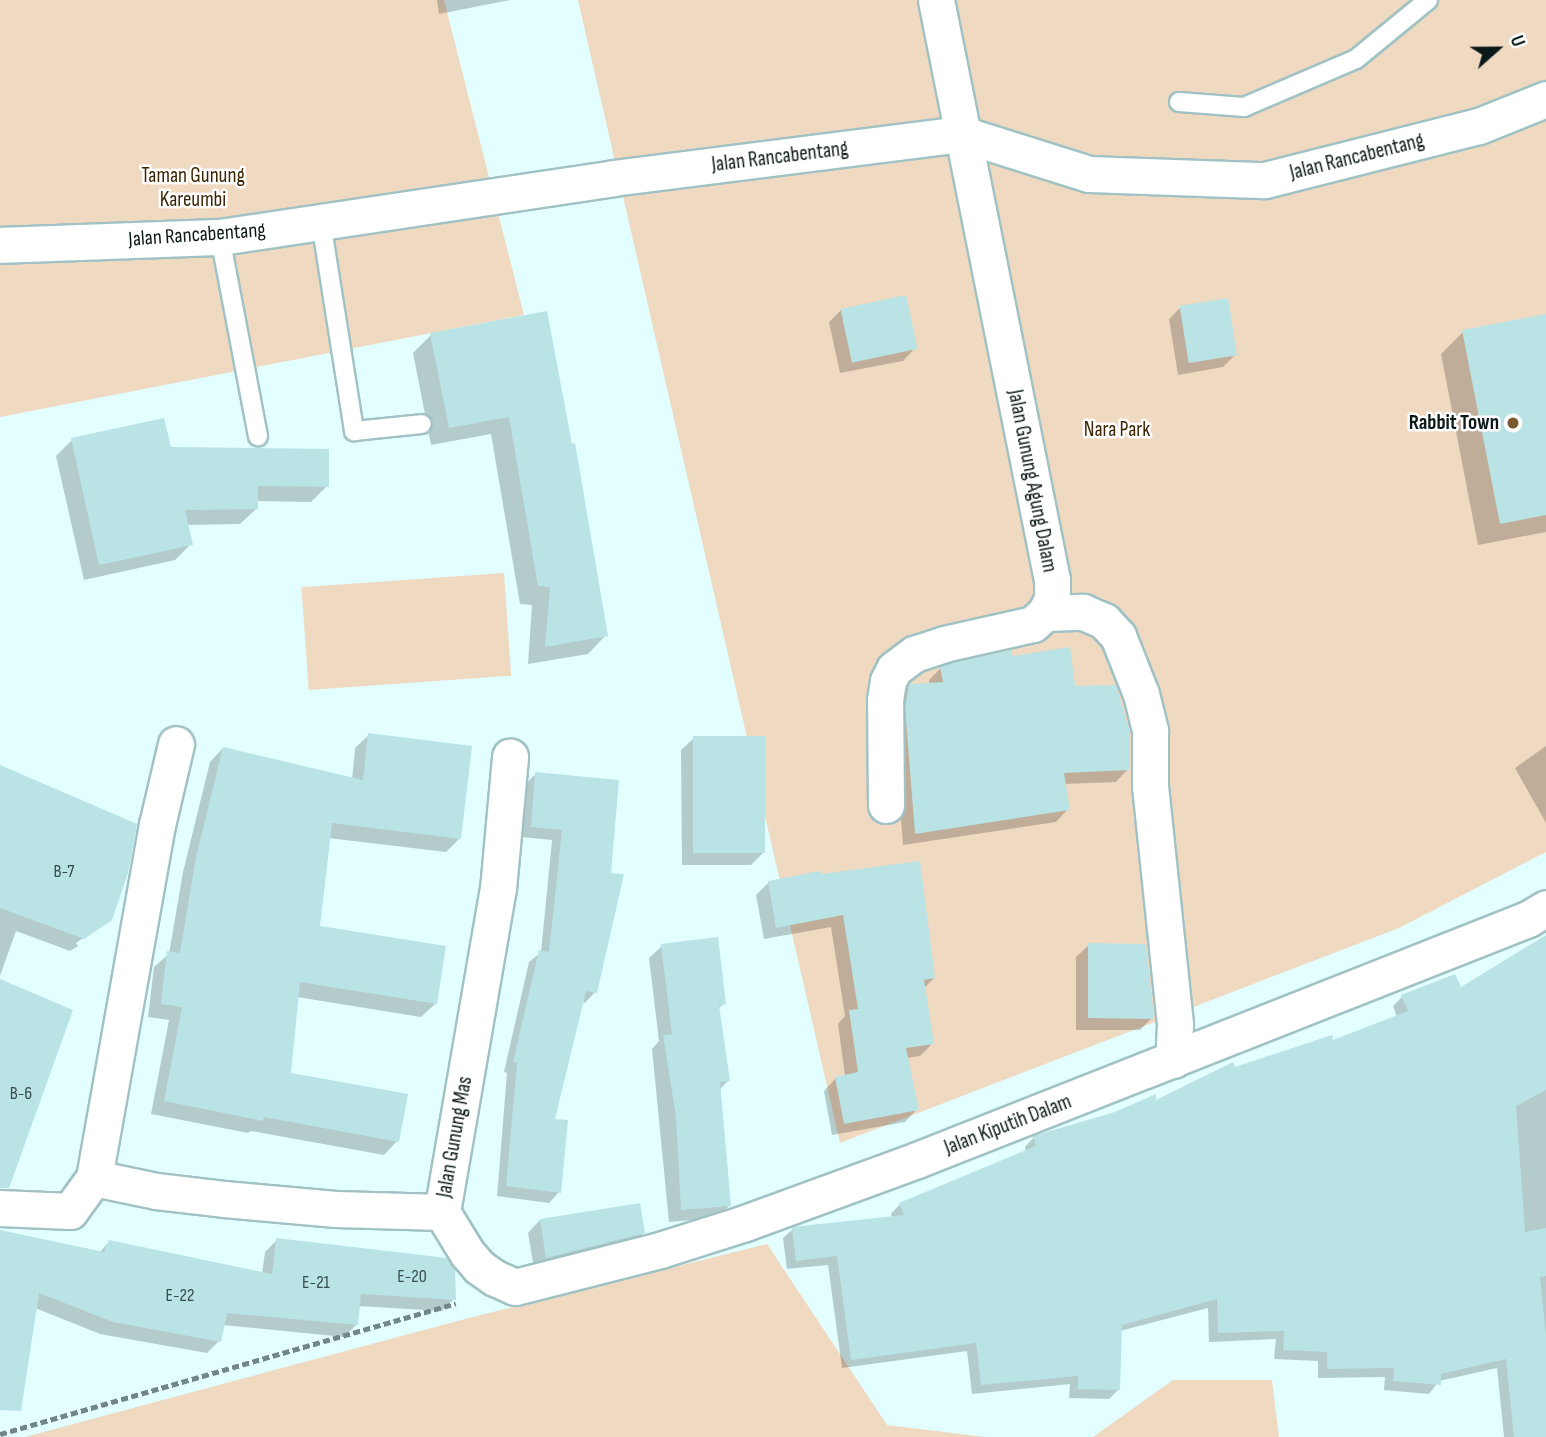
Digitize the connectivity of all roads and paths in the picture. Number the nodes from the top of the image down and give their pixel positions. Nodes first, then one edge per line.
1 (936, 0) edge
2 (1427, 0) edge
3 (1546, 99) edge
4 (1179, 102) dead end
5 (962, 134) junction
6 (321, 222) junction
7 (220, 237) junction
8 (0, 245) edge
9 (422, 424) dead end
10 (258, 436) dead end
11 (1045, 613) junction
12 (176, 744) dead end
13 (510, 757) dead end
14 (886, 805) dead end
15 (1546, 908) edge
16 (1173, 1060) junction
17 (94, 1178) junction
18 (0, 1208) edge
19 (442, 1212) junction
20 (515, 1287) junction
21 (0, 1434) edge

1 - 5 street, Jalan Gunung Agung Dalam
2 - 4 lane
3 - 5 street, Jalan Rancabentang
5 - 6 street, Jalan Rancabentang
5 - 11 street, Jalan Gunung Agung Dalam
6 - 7 street, Jalan Rancabentang
6 - 9 lane
7 - 8 street, Jalan Rancabentang
7 - 10 lane
11 - 14 street
11 - 16 street
12 - 17 street
13 - 19 street, Jalan Gunung Mas
15 - 16 street, Jalan Kiputih Dalam
16 - 20 street, Jalan Kiputih Dalam
17 - 18 street
17 - 19 street, Jalan Gunung Mas
19 - 20 street
20 - 21 path

